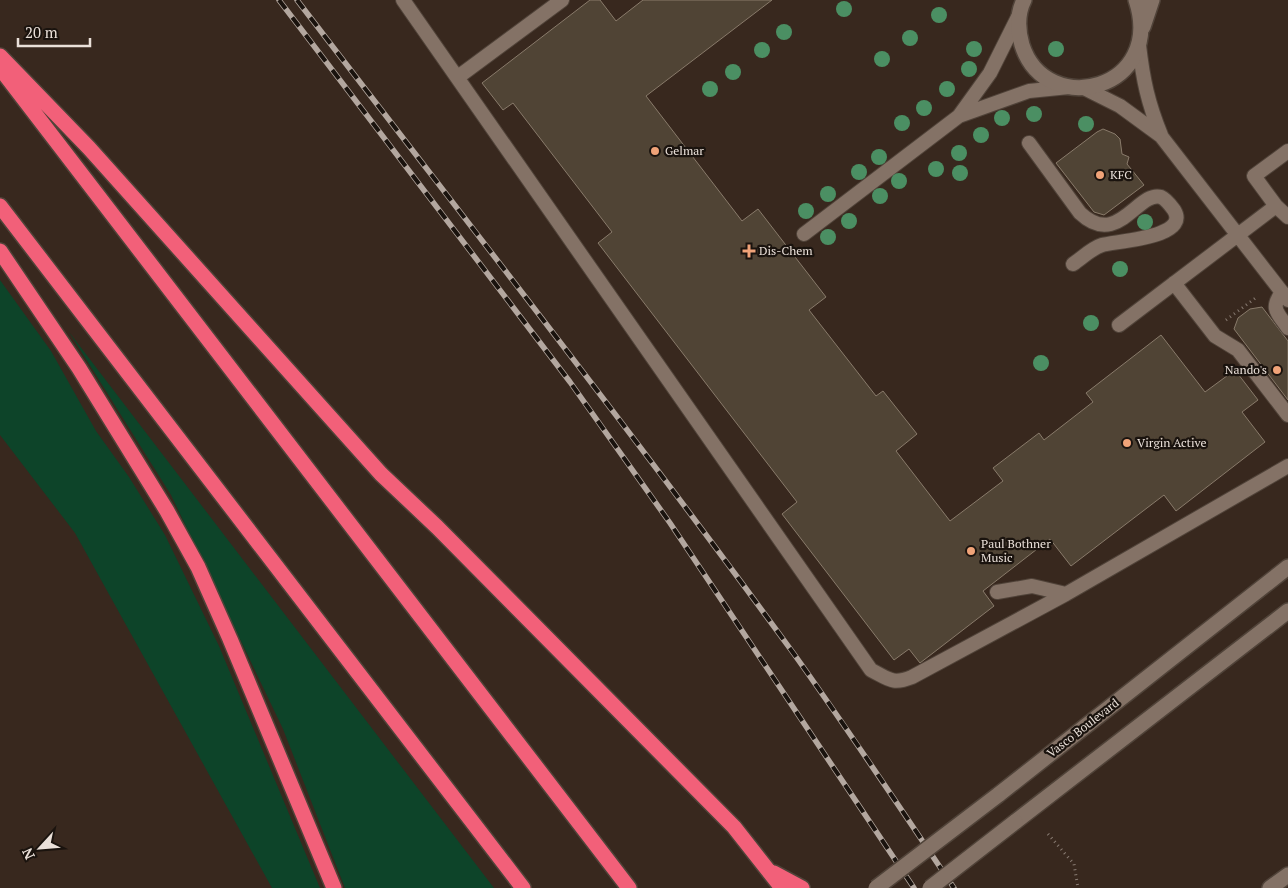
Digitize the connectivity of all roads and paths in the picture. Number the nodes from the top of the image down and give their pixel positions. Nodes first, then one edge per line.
1 (562, 0) edge
2 (1136, 0) edge
3 (1152, 0) edge
4 (405, 2) edge
5 (1022, 4) edge
6 (1140, 39) junction
7 (0, 56) edge
8 (0, 68) edge
9 (458, 77) junction
10 (1077, 87) junction
11 (959, 116) junction
12 (1162, 136) junction
13 (1029, 143) dead end
14 (1288, 151) edge
15 (0, 206) edge
16 (1276, 206) junction
17 (1288, 217) edge
18 (804, 234) dead end
19 (1238, 234) junction
20 (0, 251) edge
21 (1073, 264) dead end
22 (1174, 283) junction
23 (1260, 295) dead end
24 (1285, 296) edge
25 (1223, 322) dead end
26 (1119, 325) dead end
27 (1288, 328) edge
28 (1215, 336) junction
29 (1288, 415) edge
30 (1288, 428) edge
31 (1288, 466) edge
32 (1288, 567) edge
33 (997, 592) dead end
34 (1066, 594) junction
35 (1288, 611) edge
36 (1048, 834) dead end
37 (770, 871) junction
38 (1288, 875) edge
39 (334, 888) edge
40 (524, 888) edge
41 (629, 888) edge
42 (782, 888) edge
43 (802, 888) edge
44 (876, 888) edge
45 (930, 888) edge
46 (1078, 888) edge
47 (1270, 888) edge

1 - 9 lane
2 - 6 main road
3 - 6 main road
4 - 9 lane
5 - 10 main road
5 - 11 lane
6 - 10 main road
6 - 12 lane
7 - 37 highway
8 - 41 highway
9 - 34 lane
10 - 11 lane
10 - 12 lane
11 - 18 lane
12 - 19 lane
13 - 21 lane
14 - 16 lane
15 - 40 highway
16 - 17 lane
16 - 19 lane
19 - 22 lane
19 - 24 lane
20 - 39 highway
22 - 26 lane
22 - 28 lane
23 - 25 path
24 - 27 lane
28 - 29 lane
28 - 30 lane
31 - 34 lane
32 - 44 main road, Vasco Boulevard, bridge
33 - 34 lane
35 - 45 main road, bridge
36 - 46 path
37 - 42 highway
37 - 43 highway
38 - 47 main road

